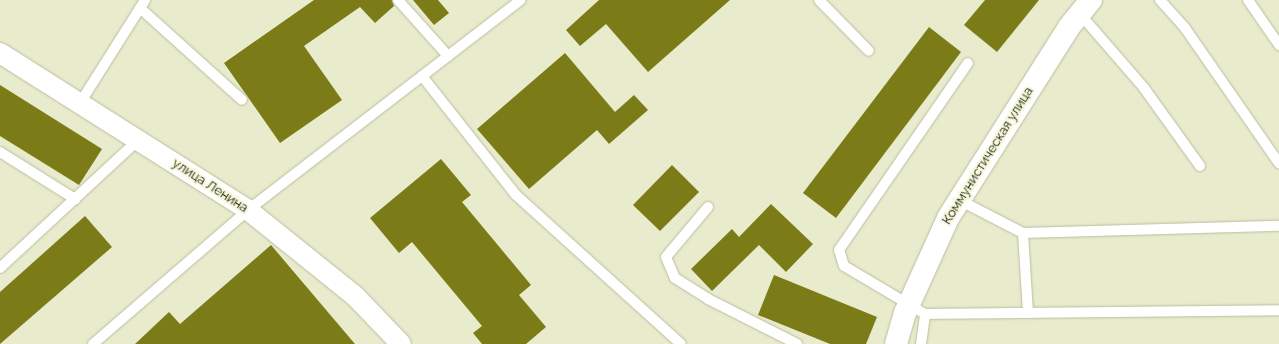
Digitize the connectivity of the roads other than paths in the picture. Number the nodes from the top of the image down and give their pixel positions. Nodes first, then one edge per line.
1 (398, 0) edge
2 (521, 0) edge
3 (819, 0) edge
4 (1160, 0) edge
5 (1248, 0) edge
6 (142, 4) edge
7 (1085, 7) edge
8 (1279, 45) edge
9 (869, 51) dead end
10 (0, 53) edge
11 (448, 56) junction
12 (968, 63) dead end
13 (422, 76) junction
14 (242, 100) dead end
15 (80, 104) junction
16 (138, 140) junction
17 (0, 152) edge
18 (1279, 163) edge
19 (1200, 166) dead end
20 (75, 199) junction
21 (959, 200) junction
22 (708, 207) dead end
23 (248, 210) junction
24 (1279, 226) edge
25 (1023, 233) junction
26 (0, 268) edge
27 (917, 308) junction
28 (1279, 310) edge
29 (1028, 313) junction
30 (93, 344) edge
31 (401, 344) edge
32 (681, 344) edge
33 (796, 344) edge
34 (896, 344) edge
35 (922, 344) edge

1 - 11 lane
2 - 11 lane
3 - 9 lane
4 - 18 lane
5 - 8 lane
6 - 14 lane
6 - 15 lane
7 - 19 lane
7 - 21 main road, Коммунистическая улица
10 - 15 street, улица Ленина
11 - 13 lane
12 - 27 lane
13 - 23 lane
13 - 32 lane
15 - 16 street, улица Ленина
16 - 20 lane
16 - 23 street, улица Ленина
17 - 20 lane
20 - 26 lane
21 - 25 lane
21 - 27 main road, Коммунистическая улица
22 - 33 lane
23 - 30 lane
23 - 31 street, улица Ленина
24 - 25 lane
25 - 29 lane
27 - 29 lane
27 - 34 main road, Коммунистическая улица
27 - 35 lane
28 - 29 lane

